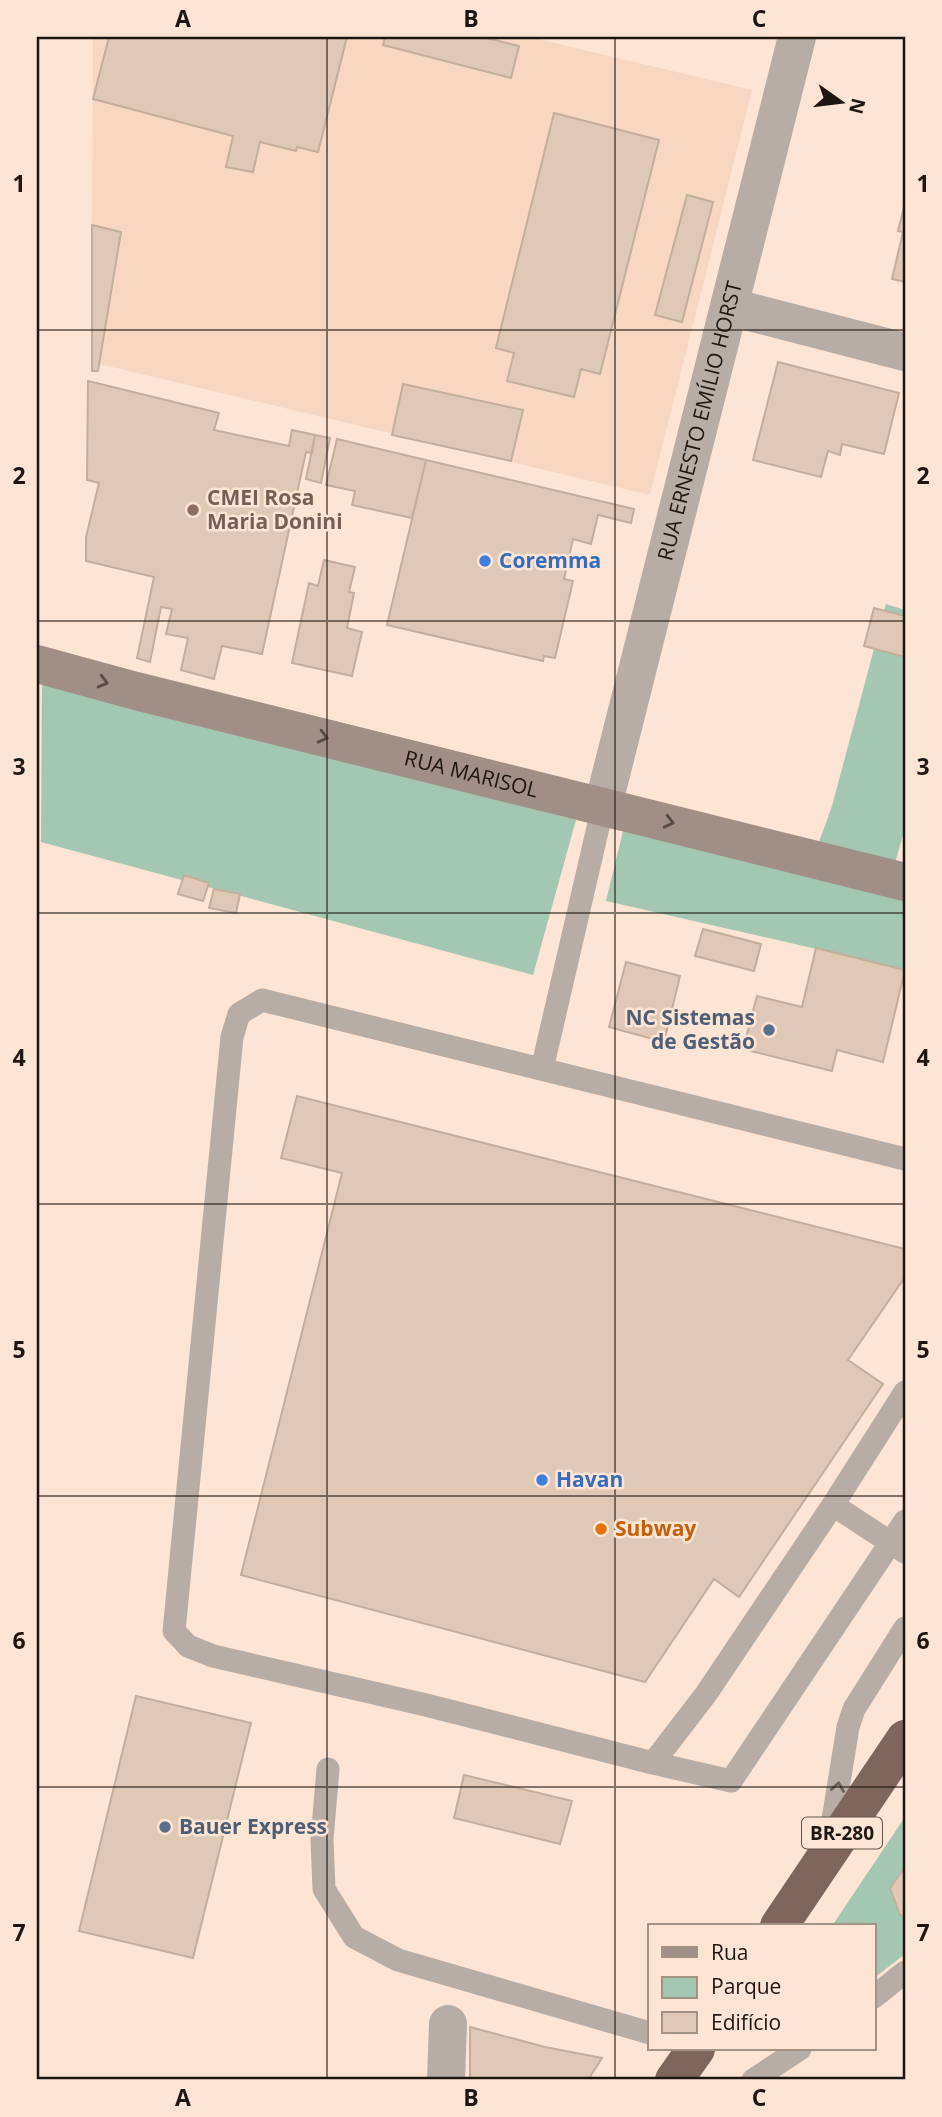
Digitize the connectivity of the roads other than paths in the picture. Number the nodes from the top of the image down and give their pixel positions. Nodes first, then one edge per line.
1 (796, 37) edge
2 (730, 307) junction
3 (905, 352) edge
4 (37, 664) edge
5 (603, 806) junction
6 (905, 882) edge
7 (542, 1069) junction
8 (905, 1159) edge
9 (905, 1392) edge
10 (833, 1505) junction
11 (905, 1521) edge
12 (898, 1547) edge
13 (905, 1628) edge
14 (905, 1739) edge
15 (653, 1763) junction
16 (328, 1769) dead end
17 (827, 1855) junction
18 (780, 1924) edge
19 (905, 1972) edge
20 (876, 1995) edge
21 (448, 2024) dead end
22 (648, 2032) edge
23 (695, 2050) edge
24 (799, 2050) edge
25 (446, 2080) edge
26 (674, 2080) edge
27 (754, 2080) edge

1 - 2 street, RUA ERNESTO EMÍLIO HORST
2 - 3 street
2 - 5 street, RUA ERNESTO EMÍLIO HORST
4 -> 5 street, RUA MARISOL
5 -> 6 street, RUA MARISOL
5 - 7 lane
7 - 8 lane
7 - 15 lane
9 - 10 lane
10 - 12 lane
10 - 15 lane
11 - 12 lane
12 - 15 lane
17 -> 13 lane
14 - 17 highway, BR-280
16 - 22 lane
17 - 18 highway, BR-280
19 - 20 lane
21 - 25 street
23 - 26 highway
24 - 27 lane

